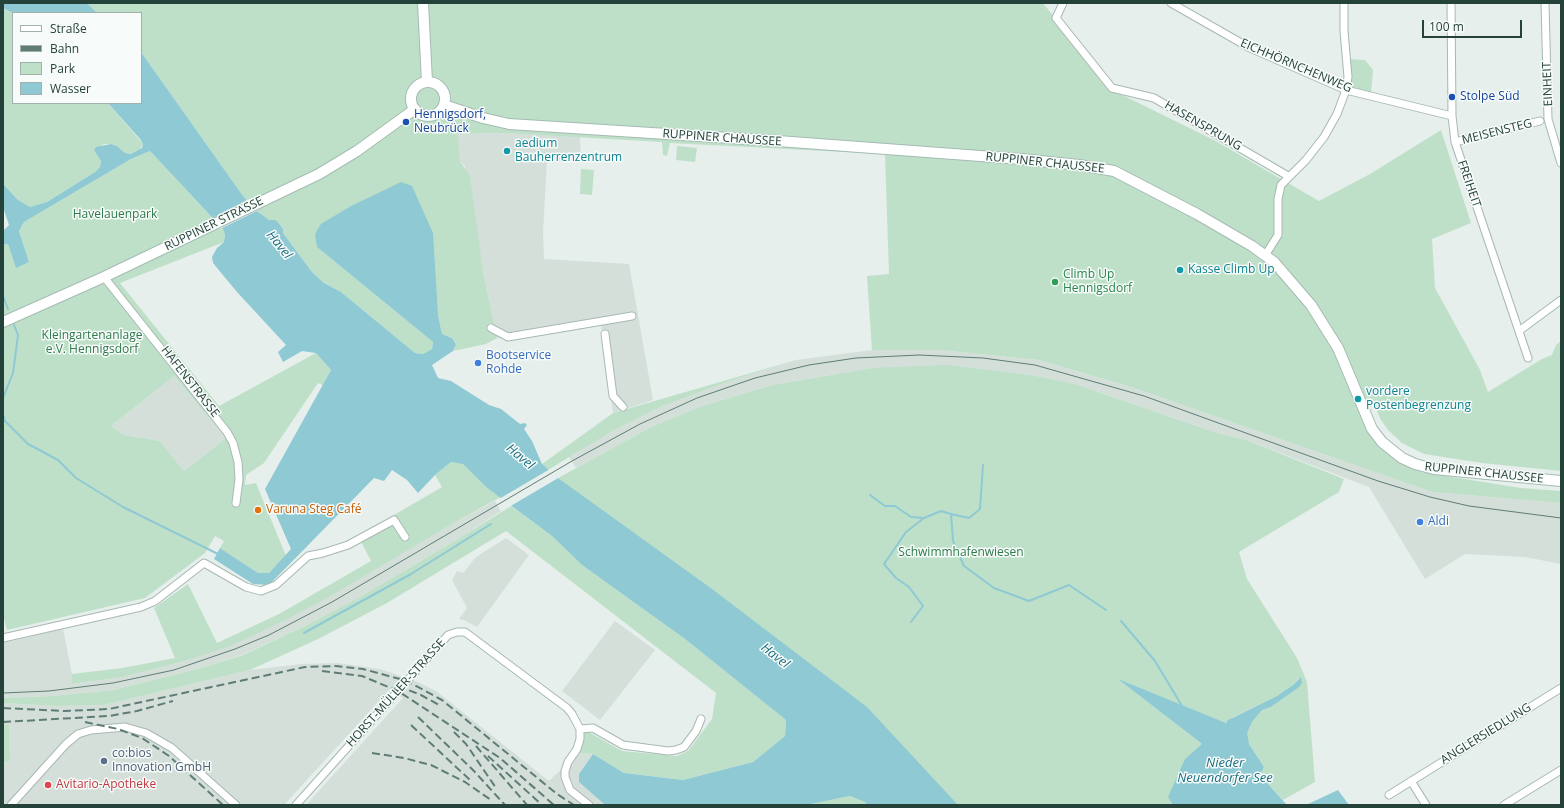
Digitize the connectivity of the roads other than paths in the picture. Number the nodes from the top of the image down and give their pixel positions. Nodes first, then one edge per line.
1 (423, 3) edge
2 (1063, 3) edge
3 (1171, 3) edge
4 (1344, 3) edge
5 (1451, 3) edge
6 (1545, 3) edge
7 (427, 82) junction
8 (1346, 90) junction
9 (444, 105) junction
10 (415, 109) junction
11 (1452, 116) junction
12 (1540, 121) dead end
13 (1455, 142) junction
14 (1561, 163) edge
15 (1288, 176) junction
16 (1266, 254) junction
17 (104, 277) junction
18 (1561, 300) edge
19 (632, 316) dead end
20 (4, 322) edge
21 (491, 328) dead end
22 (1519, 331) junction
23 (605, 334) dead end
24 (1528, 358) dead end
25 (623, 407) dead end
26 (1561, 481) edge
27 (236, 503) dead end
28 (405, 537) dead end
29 (3, 638) edge
30 (1561, 688) edge
31 (701, 720) dead end
32 (580, 729) junction
33 (1561, 770) edge
34 (1412, 781) junction
35 (1389, 794) dead end
36 (11, 805) edge
37 (236, 805) edge
38 (296, 805) edge
39 (589, 805) edge
40 (1426, 805) edge
41 (1504, 805) edge

1 - 7 main road
2 - 15 street, HASENSPRUNG
3 - 8 street, EICHHÖRNCHENWEG
4 - 8 street
5 - 11 street, FREIHEIT
6 - 14 street, EINHEIT
7 - 9 main road
7 - 10 main road
8 - 11 street, EICHHÖRNCHENWEG
8 - 15 street
9 - 10 main road
9 - 16 main road, RUPPINER CHAUSSEE
10 - 17 main road, RUPPINER STRASSE
11 - 13 street, FREIHEIT
12 - 13 street, MEISENSTEG
13 - 22 street, FREIHEIT
15 - 16 street
16 - 26 main road, RUPPINER CHAUSSEE
17 - 20 main road, RUPPINER STRASSE
17 - 27 street, HAFENSTRASSE
18 - 22 street
19 - 21 street
22 - 24 street, FREIHEIT
23 - 25 street
28 - 29 street
30 - 34 street, ANGLERSIEDLUNG
31 - 32 street
32 - 38 street, HORST-MÜLLER-STRASSE
32 - 39 street
33 - 41 street
34 - 35 street, ANGLERSIEDLUNG
34 - 40 street
36 - 37 street

